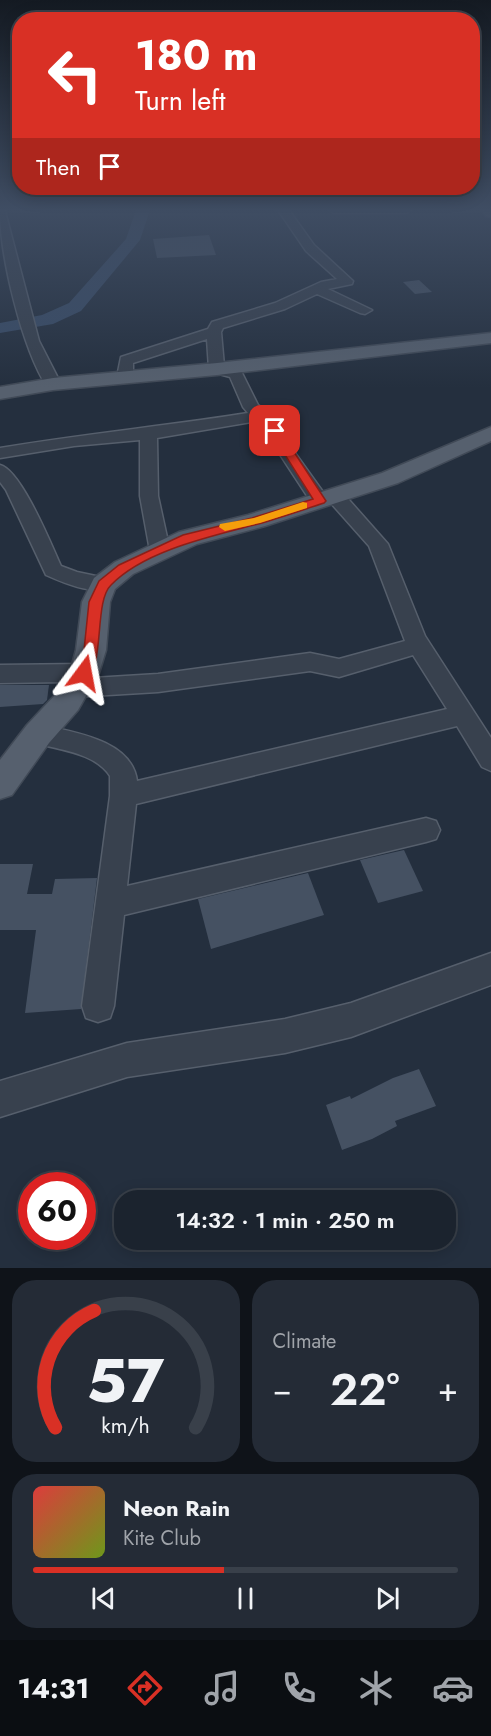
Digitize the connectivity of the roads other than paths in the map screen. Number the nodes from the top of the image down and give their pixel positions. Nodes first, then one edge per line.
1 (14, 269) edge
2 (334, 269) edge
3 (317, 289) junction
4 (365, 310) dead end
5 (214, 332) junction
6 (491, 338) edge
7 (217, 369) junction
8 (125, 377) junction
9 (52, 384) junction
10 (0, 393) edge
11 (261, 416) junction
12 (491, 433) edge
13 (148, 434) junction
14 (0, 453) edge
15 (0, 470) edge
16 (328, 498) junction
17 (160, 551) junction
18 (104, 584) junction
19 (419, 645) junction
20 (0, 674) edge
21 (80, 680) junction
22 (463, 715) junction
23 (38, 734) junction
24 (491, 760) edge
25 (0, 785) edge
26 (123, 796) junction
27 (426, 830) dead end
28 (110, 904) junction
29 (491, 969) edge
30 (98, 1006) dead end
31 (0, 1099) edge

1 - 9 street
2 - 3 street
3 - 4 street
3 - 5 street
5 - 7 street
5 - 8 street
6 - 7 main road
7 - 8 main road
7 - 11 street
8 - 9 main road
9 - 10 main road
11 - 13 street
11 - 16 street
12 - 16 main road
13 - 14 street
13 - 17 street
15 - 18 street
16 - 17 main road
16 - 19 street
17 - 18 main road
18 - 21 main road
19 - 21 street
19 - 22 street
20 - 21 street
21 - 23 main road
22 - 24 street
22 - 26 street
23 - 25 main road
23 - 26 street
26 - 28 street
27 - 28 street
28 - 30 street
29 - 31 street

